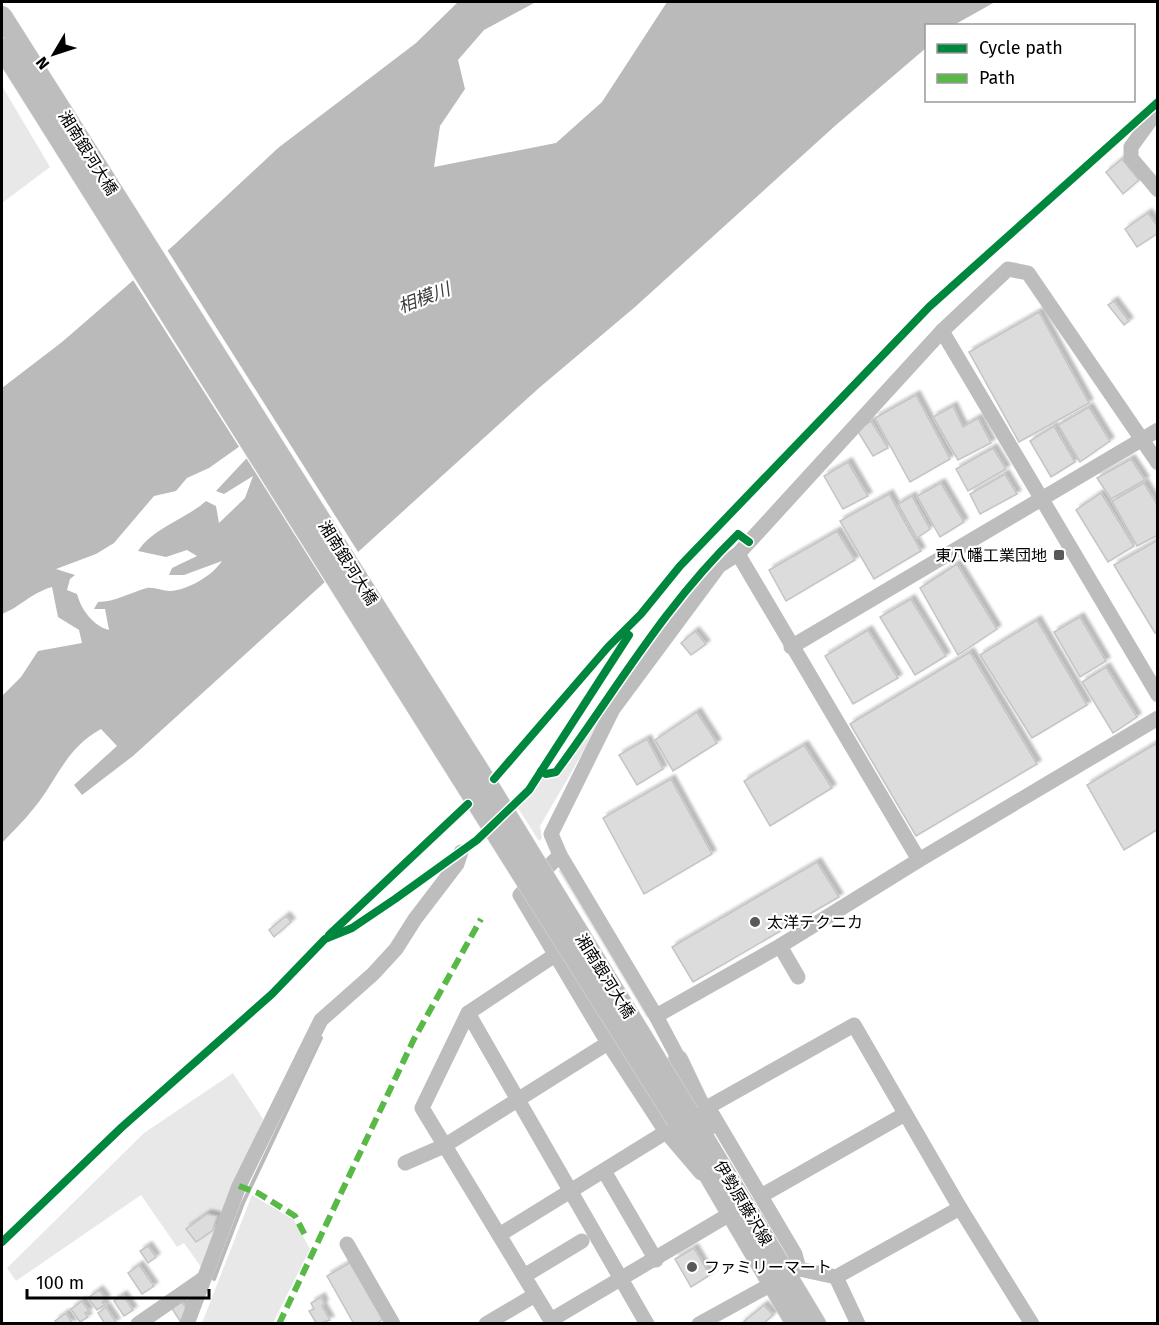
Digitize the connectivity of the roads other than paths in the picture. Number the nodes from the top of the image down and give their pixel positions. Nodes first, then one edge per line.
1 (2, 16) edge
2 (2, 48) edge
3 (1158, 110) edge
4 (1158, 190) edge
5 (942, 331) junction
6 (1158, 430) edge
7 (1142, 439) junction
8 (1158, 463) edge
9 (1041, 499) junction
10 (738, 554) junction
11 (791, 647) junction
12 (1158, 695) edge
13 (1158, 718) edge
14 (461, 852) dead end
15 (560, 855) junction
16 (919, 860) junction
17 (780, 946) junction
18 (555, 955) junction
19 (798, 977) dead end
20 (468, 1013) junction
21 (656, 1016) junction
22 (608, 1043) junction
23 (678, 1060) junction
24 (519, 1100) junction
25 (708, 1107) junction
26 (905, 1114) junction
27 (678, 1122) junction
28 (444, 1146) junction
29 (715, 1155) junction
30 (405, 1163) dead end
31 (604, 1171) junction
32 (572, 1190) junction
33 (761, 1196) junction
34 (960, 1208) junction
35 (730, 1214) junction
36 (499, 1235) junction
37 (582, 1241) dead end
38 (347, 1244) dead end
39 (656, 1260) junction
40 (524, 1276) junction
41 (787, 1277) junction
42 (836, 1277) junction
43 (203, 1279) junction
44 (623, 1279) junction
45 (535, 1295) junction
46 (552, 1322) edge
47 (138, 1323) edge
48 (187, 1323) edge
49 (393, 1323) edge
50 (486, 1323) edge
51 (647, 1323) edge
52 (699, 1323) edge
53 (796, 1323) edge
54 (816, 1323) edge
55 (858, 1323) edge
56 (1032, 1323) edge

1 - 27 main road, 湘南銀河大橋, bridge
2 - 27 main road, 湘南銀河大橋, bridge
3 - 4 street
5 - 7 street
5 - 9 street
5 - 10 street
6 - 7 street
7 - 8 street
7 - 9 street
9 - 11 street
9 - 12 street
10 - 11 street
10 - 15 street
11 - 16 street
13 - 16 street
14 - 43 street
15 - 18 street
15 - 21 street
16 - 17 street
17 - 19 street
17 - 21 street
18 - 20 street
18 - 22 street
20 - 24 street
20 - 28 street
21 - 23 street
22 - 24 street
22 - 27 street
23 - 25 street
23 - 29 main road
24 - 28 street
24 - 32 street
25 - 26 street
25 - 33 street
26 - 33 street
26 - 34 street
27 - 29 main road, 伊勢原藤沢線
27 - 31 street
27 - 35 main road, 伊勢原藤沢線
28 - 30 street
28 - 36 street
29 - 41 main road, 伊勢原藤沢線
31 - 32 street
31 - 39 street
32 - 36 street
32 - 44 street
33 - 41 street
34 - 42 street
34 - 56 street
35 - 39 street
35 - 41 main road, 伊勢原藤沢線
36 - 40 street
37 - 40 street
38 - 49 street
39 - 44 street
40 - 45 street
41 - 42 street
41 - 52 street
41 - 53 main road, 伊勢原藤沢線
41 - 54 main road, 伊勢原藤沢線
42 - 55 street
43 - 47 street
43 - 48 street
44 - 46 street
44 - 51 street
45 - 46 street
45 - 50 street

